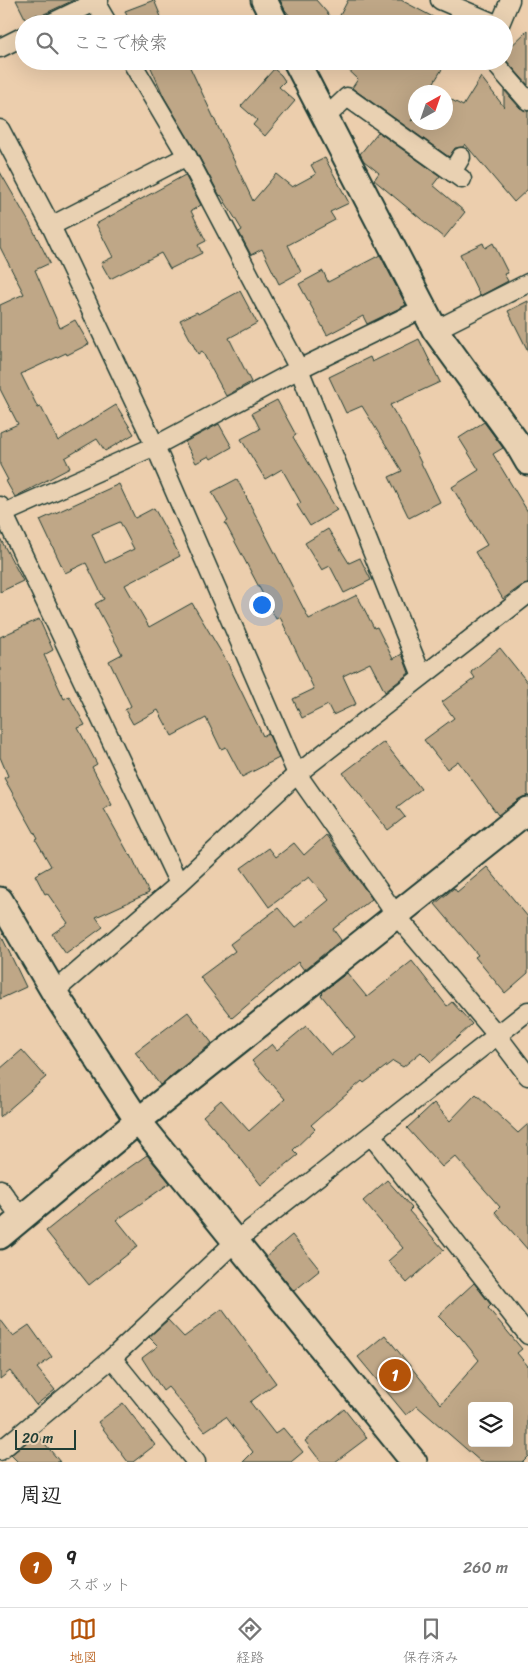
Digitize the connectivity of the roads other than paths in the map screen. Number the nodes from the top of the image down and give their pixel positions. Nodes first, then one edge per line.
1 (264, 0) edge
2 (440, 0) edge
3 (510, 0) edge
4 (96, 1) edge
5 (67, 15) edge
6 (103, 15) edge
7 (272, 15) edge
8 (476, 15) edge
9 (502, 15) edge
10 (15, 40) edge
11 (0, 48) edge
12 (136, 70) edge
13 (301, 70) edge
14 (501, 70) edge
15 (528, 101) edge
16 (325, 118) junction
17 (0, 129) edge
18 (5, 150) edge
19 (187, 156) junction
20 (461, 157) dead end
21 (51, 226) junction
22 (528, 283) edge
23 (424, 308) junction
24 (435, 330) junction
25 (299, 369) junction
26 (155, 446) junction
27 (528, 462) edge
28 (1, 511) edge
29 (528, 594) edge
30 (422, 676) junction
31 (297, 774) junction
32 (528, 810) edge
33 (179, 884) junction
34 (0, 900) edge
35 (396, 915) junction
36 (54, 992) junction
37 (528, 1011) edge
38 (497, 1035) junction
39 (528, 1076) edge
40 (138, 1121) junction
41 (371, 1135) junction
42 (0, 1188) edge
43 (22, 1218) junction
44 (0, 1236) edge
45 (236, 1241) junction
46 (528, 1335) edge
47 (112, 1358) junction
48 (3, 1453) edge
49 (196, 1462) edge
50 (414, 1462) edge

1 - 7 street
2 - 8 street
3 - 9 street
4 - 5 street
4 - 6 street
10 - 11 street
12 - 19 street
13 - 16 street
14 - 15 street
16 - 20 street
16 - 23 street
17 - 18 street
18 - 21 street
19 - 21 street
19 - 25 street
21 - 26 street
22 - 24 street
23 - 24 street
23 - 25 street
24 - 27 street
25 - 26 street
25 - 30 street
26 - 28 street
26 - 31 street
28 - 33 street
29 - 30 street
30 - 31 street
31 - 33 street
31 - 35 street
32 - 35 street
33 - 36 street
34 - 36 street
35 - 38 street
35 - 40 street
36 - 40 street
37 - 38 street
38 - 39 street
38 - 41 street
40 - 43 street
40 - 45 street
41 - 45 street
41 - 46 street
42 - 43 street
43 - 44 street
45 - 47 street
45 - 50 street
47 - 48 street
47 - 49 street

